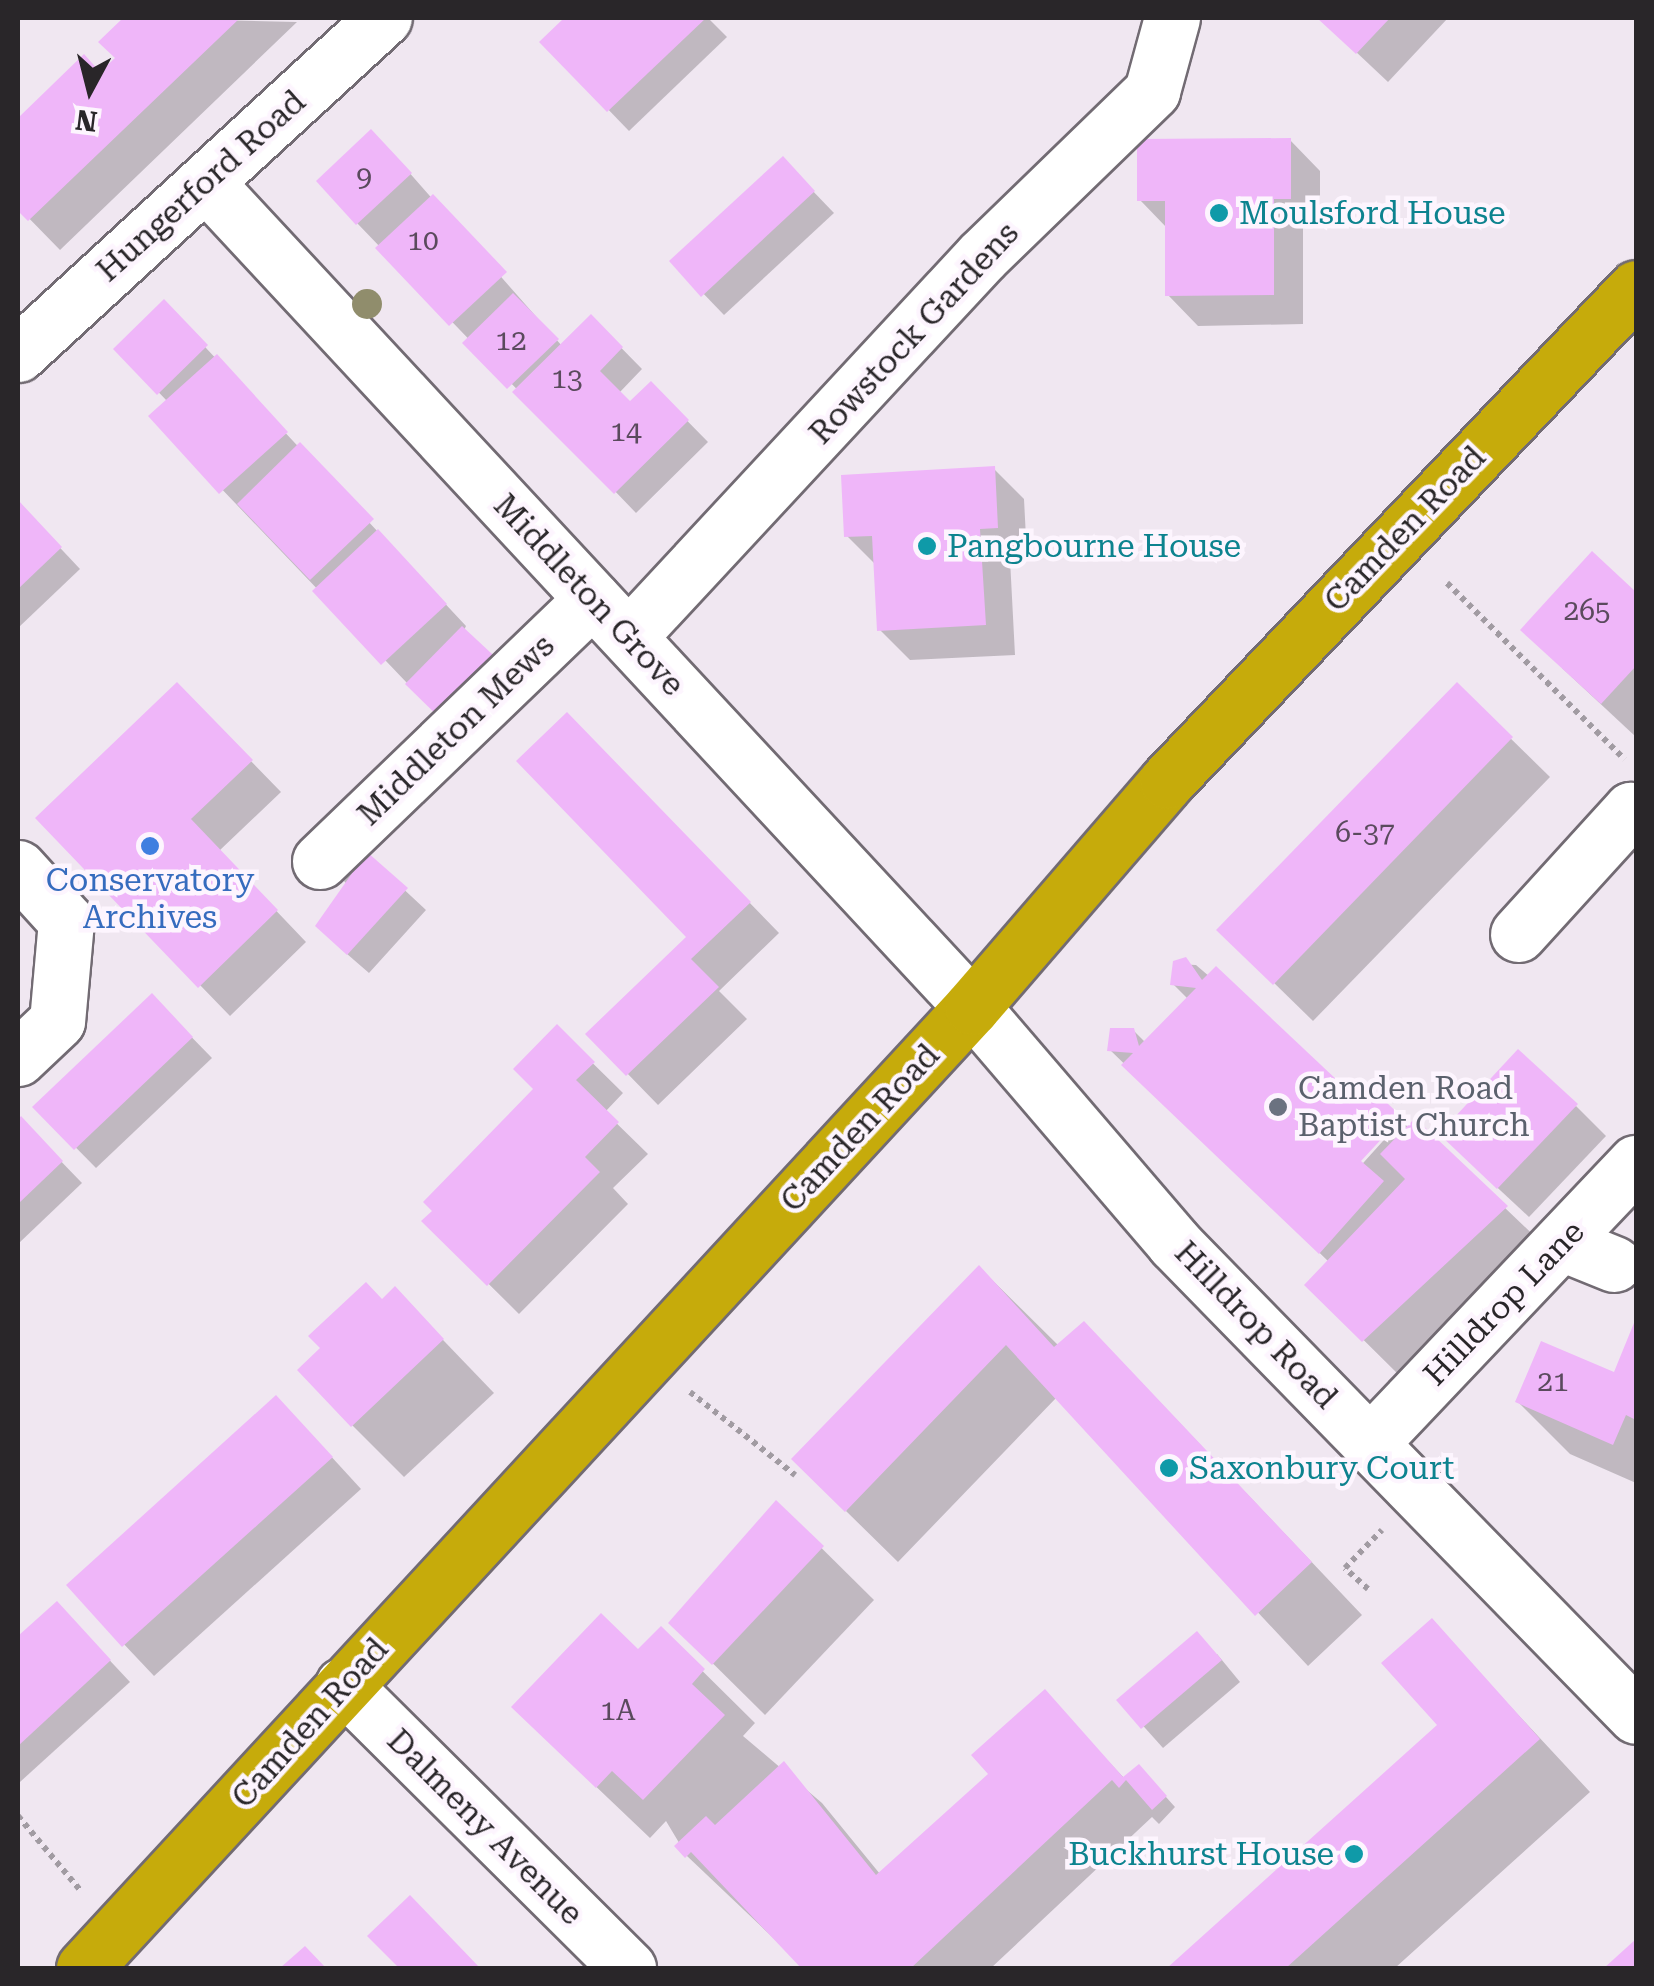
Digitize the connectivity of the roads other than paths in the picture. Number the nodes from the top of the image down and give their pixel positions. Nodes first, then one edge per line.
1 (1172, 18) edge
2 (353, 27) edge
3 (206, 183) junction
4 (1636, 288) edge
5 (18, 354) edge
6 (611, 618) junction
7 (1634, 812) edge
8 (320, 861) dead end
9 (18, 868) edge
10 (1518, 934) dead end
11 (972, 1007) junction
12 (18, 1058) edge
13 (1636, 1163) edge
14 (1562, 1243) junction
15 (1614, 1264) dead end
16 (1371, 1442) junction
17 (1626, 1683) edge
18 (343, 1685) junction
19 (102, 1953) edge
20 (628, 1968) edge

1 - 6 street, Rowstock Gardens
2 - 3 street, Hungerford Road
3 - 5 street, Hungerford Road
3 - 6 street, Middleton Grove
4 - 11 highway, Camden Road
6 - 8 street, Middleton Mews
6 - 11 street, Middleton Grove
7 - 10 street
9 - 12 street
11 - 16 street, Hilldrop Road
11 - 18 highway, Camden Road
13 - 14 street, Hilldrop Lane
14 - 15 street
14 - 16 street, Hilldrop Lane
16 - 17 street, Hilldrop Road
18 - 19 highway, Camden Road
18 - 20 street, Dalmeny Avenue

